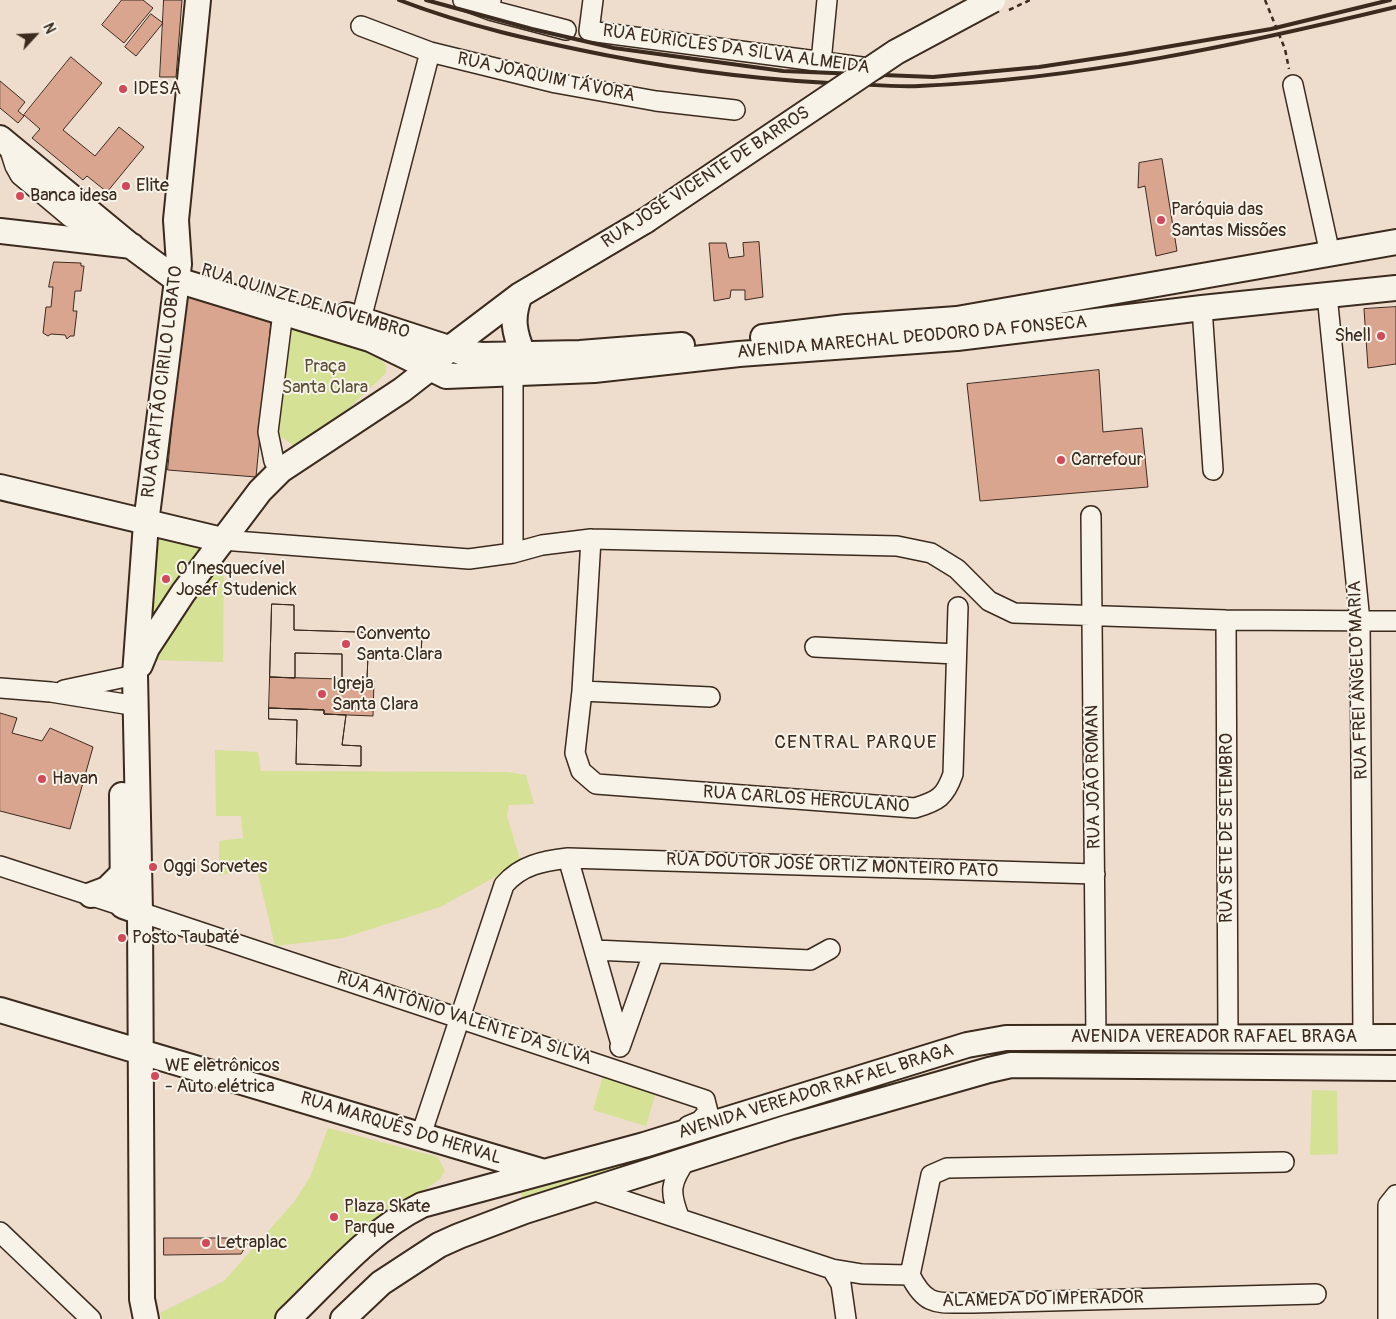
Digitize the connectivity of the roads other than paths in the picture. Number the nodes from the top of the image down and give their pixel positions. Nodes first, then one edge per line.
1 (198, 0) edge
2 (463, 0) edge
3 (593, 0) edge
4 (827, 0) edge
5 (993, 0) edge
6 (490, 5) edge
7 (361, 26) dead end
8 (566, 30) dead end
9 (430, 52) junction
10 (821, 62) junction
11 (884, 70) dead end
12 (1293, 85) road end
13 (735, 110) dead end
14 (4, 141) edge
15 (0, 231) edge
16 (1396, 242) edge
17 (131, 246) junction
18 (1330, 254) junction
19 (1302, 259) junction
20 (178, 272) junction
21 (1396, 288) edge
22 (1108, 293) junction
23 (520, 295) junction
24 (1316, 296) junction
25 (1202, 308) junction
26 (283, 312) junction
27 (360, 318) junction
28 (1096, 321) junction
29 (450, 348) junction
30 (518, 364) junction
31 (429, 369) junction
32 (281, 470) junction
33 (1213, 470) dead end
34 (0, 487) edge
35 (1091, 516) dead end
36 (146, 523) junction
37 (222, 540) junction
38 (591, 540) junction
39 (514, 553) junction
40 (958, 607) dead end
41 (1092, 614) junction
42 (1226, 620) junction
43 (1360, 621) junction
44 (1396, 621) edge
45 (816, 647) dead end
46 (956, 654) junction
47 (135, 675) junction
48 (0, 688) edge
49 (582, 691) junction
50 (51, 692) junction
51 (710, 696) dead end
52 (130, 705) junction
53 (568, 858) junction
54 (0, 866) edge
55 (122, 874) junction
56 (1095, 874) junction
57 (91, 895) junction
58 (132, 909) junction
59 (830, 949) dead end
60 (595, 950) junction
61 (653, 954) junction
62 (0, 1010) edge
63 (460, 1018) junction
64 (1228, 1037) junction
65 (1363, 1037) junction
66 (1396, 1037) edge
67 (1096, 1038) junction
68 (621, 1044) junction
69 (139, 1050) junction
70 (946, 1052) junction
71 (613, 1068) junction
72 (1396, 1068) edge
73 (880, 1072) junction
74 (921, 1088) junction
75 (859, 1106) junction
76 (420, 1135) junction
77 (644, 1145) junction
78 (686, 1160) junction
79 (1284, 1162) dead end
80 (544, 1172) junction
81 (517, 1180) junction
82 (592, 1190) junction
83 (1396, 1195) edge
84 (525, 1211) junction
85 (680, 1219) junction
86 (0, 1232) edge
87 (832, 1269) junction
88 (910, 1275) junction
89 (1316, 1294) dead end
90 (141, 1312) edge
91 (91, 1319) edge
92 (288, 1319) edge
93 (343, 1319) edge
94 (846, 1319) edge
95 (1388, 1319) edge

1 - 20 main road, RUA CAPITÃO CIRILO LOBATO
2 - 6 street
3 - 10 street, RUA EURICLES DA SILVA ALMEIDA
4 - 10 street
5 - 23 main road, RUA JOSÉ VICENTE DE BARROS, bridge
6 - 8 street
7 - 9 street, RUA JOAQUIM TÁVORA
9 - 13 street, RUA JOAQUIM TÁVORA
9 - 27 street
10 - 11 street, RUA EURICLES DA SILVA ALMEIDA
12 - 18 street
14 - 17 main road
15 - 17 main road, RUA QUINZE DE NOVEMBRO
16 - 18 main road, AVENIDA MARECHAL DEODORO DA FONSECA
17 - 20 main road, RUA QUINZE DE NOVEMBRO
18 - 19 main road, AVENIDA MARECHAL DEODORO DA FONSECA
19 - 22 main road, AVENIDA MARECHAL DEODORO DA FONSECA
19 - 24 main road
20 - 26 main road, RUA QUINZE DE NOVEMBRO
20 - 27 main road, RUA QUINZE DE NOVEMBRO
20 - 36 main road, RUA CAPITÃO CIRILO LOBATO
21 - 24 main road, AVENIDA MARECHAL DEODORO DA FONSECA
22 - 28 main road
22 - 30 main road, AVENIDA MARECHAL DEODORO DA FONSECA
23 - 29 main road, RUA JOSÉ VICENTE DE BARROS
23 - 30 main road
24 - 25 main road, AVENIDA MARECHAL DEODORO DA FONSECA
24 - 43 street, RUA FREI ÂNGELO MARIA
25 - 28 main road, AVENIDA MARECHAL DEODORO DA FONSECA
25 - 33 street
26 - 31 main road, RUA QUINZE DE NOVEMBRO
26 - 32 street
27 - 29 main road, RUA QUINZE DE NOVEMBRO
28 - 30 main road, AVENIDA MARECHAL DEODORO DA FONSECA
29 - 30 main road, AVENIDA MARECHAL DEODORO DA FONSECA
29 - 31 main road, RUA JOSÉ VICENTE DE BARROS
30 - 31 main road, AVENIDA MARECHAL DEODORO DA FONSECA
30 - 39 street
31 - 32 main road, RUA JOSÉ VICENTE DE BARROS
32 - 37 main road, RUA JOSÉ VICENTE DE BARROS
34 - 36 main road
35 - 41 street, RUA JOÃO ROMAN
36 - 37 main road
36 - 47 main road, RUA CAPITÃO CIRILO LOBATO
37 - 39 street
37 - 47 main road, RUA JOSÉ VICENTE DE BARROS
38 - 39 street
38 - 41 street
38 - 49 street
40 - 46 street, RUA CARLOS HERCULANO
41 - 42 street
41 - 56 street, RUA JOÃO ROMAN
42 - 43 street
42 - 64 street, RUA SETE DE SETEMBRO
43 - 44 street
43 - 65 street, RUA FREI ÂNGELO MARIA
45 - 46 street
46 - 49 street, RUA CARLOS HERCULANO
47 - 50 street
47 - 52 main road
48 - 50 street
49 - 51 street
50 - 52 street
52 - 55 main road
52 - 58 main road
53 - 56 street, RUA DOUTOR JOSÉ ORTIZ MONTEIRO PATO
53 - 60 street
53 - 63 street, RUA DOUTOR JOSÉ ORTIZ MONTEIRO PATO
54 - 57 street, RUA ANTÔNIO VALENTE DA SILVA
55 - 57 main road
55 - 58 main road
56 - 67 street, RUA JOÃO ROMAN
57 - 58 street, RUA ANTÔNIO VALENTE DA SILVA
58 - 63 street, RUA ANTÔNIO VALENTE DA SILVA
58 - 69 main road
59 - 61 street
60 - 61 street
60 - 68 street
61 - 68 street
62 - 69 main road, RUA MARQUÊS DO HERVAL
63 - 71 street, RUA ANTÔNIO VALENTE DA SILVA
63 - 76 street, RUA DOUTOR JOSÉ ORTIZ MONTEIRO PATO
64 - 65 main road, AVENIDA VEREADOR RAFAEL BRAGA
64 - 67 main road, AVENIDA VEREADOR RAFAEL BRAGA
65 - 66 main road, AVENIDA VEREADOR RAFAEL BRAGA
67 - 70 main road, AVENIDA VEREADOR RAFAEL BRAGA
68 - 71 street
69 - 76 main road, RUA MARQUÊS DO HERVAL
69 - 90 main road
70 - 73 main road, AVENIDA VEREADOR RAFAEL BRAGA
70 - 74 main road
71 - 77 street, RUA ANTÔNIO VALENTE DA SILVA
72 - 74 main road, AVENIDA VEREADOR RAFAEL BRAGA
73 - 75 main road
73 - 77 main road, AVENIDA VEREADOR RAFAEL BRAGA
74 - 75 main road, AVENIDA VEREADOR RAFAEL BRAGA
75 - 78 main road, AVENIDA VEREADOR RAFAEL BRAGA
76 - 80 main road, RUA MARQUÊS DO HERVAL
77 - 80 main road, AVENIDA VEREADOR RAFAEL BRAGA
78 - 82 main road, AVENIDA VEREADOR RAFAEL BRAGA
78 - 85 street
79 - 88 street
80 - 81 main road, AVENIDA VEREADOR RAFAEL BRAGA
81 - 84 main road
81 - 92 main road, AVENIDA VEREADOR RAFAEL BRAGA
82 - 84 main road, AVENIDA VEREADOR RAFAEL BRAGA
82 - 85 street
83 - 95 street
84 - 93 main road, AVENIDA VEREADOR RAFAEL BRAGA
85 - 87 street
86 - 91 street
87 - 88 street
87 - 94 street
88 - 89 street, ALAMEDA DO IMPERADOR

